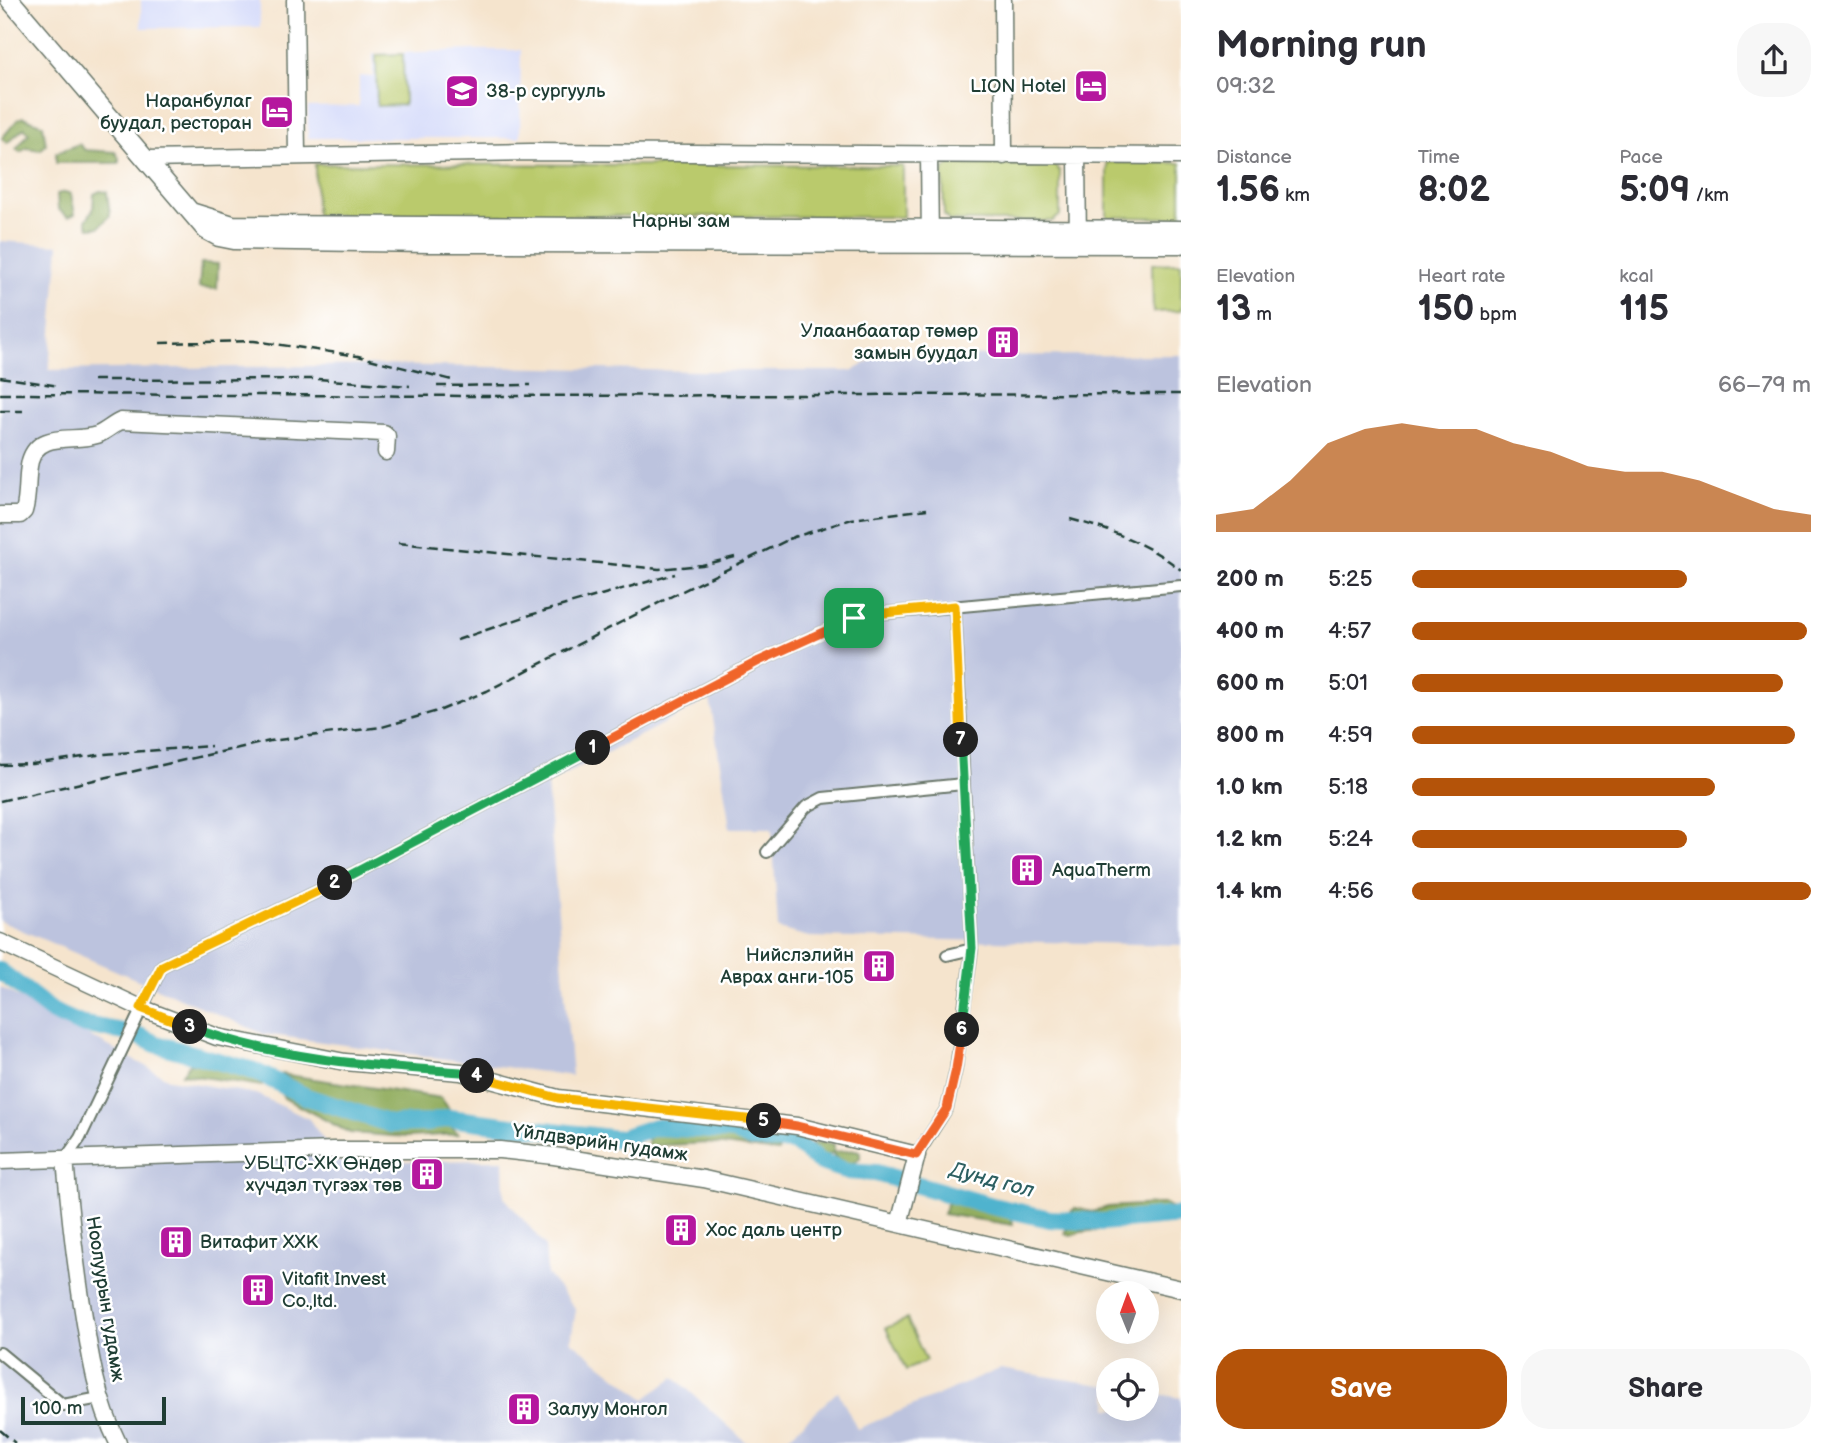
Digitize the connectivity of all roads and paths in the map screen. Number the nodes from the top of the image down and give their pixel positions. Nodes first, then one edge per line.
1 (10, 0) edge
2 (295, 0) edge
3 (1003, 0) edge
4 (929, 155) junction
5 (297, 156) junction
6 (1004, 156) junction
7 (1077, 156) junction
8 (1181, 156) edge
9 (147, 159) junction
10 (1181, 230) edge
11 (930, 236) junction
12 (1078, 236) junction
13 (1181, 244) edge
14 (386, 452) dead end
15 (0, 515) edge
16 (1181, 586) edge
17 (955, 606) junction
18 (962, 784) junction
19 (767, 852) dead end
20 (0, 942) edge
21 (972, 948) junction
22 (947, 955) dead end
23 (139, 1011) junction
24 (65, 1159) junction
25 (915, 1159) junction
26 (0, 1161) edge
27 (900, 1218) junction
28 (1181, 1289) edge
29 (0, 1353) edge
30 (100, 1398) junction
31 (118, 1443) edge

1 - 9 main road, Нарны зам
2 - 5 street
3 - 6 street
4 - 5 street
4 - 6 street
4 - 11 street
5 - 9 street
6 - 7 street
7 - 8 street
7 - 12 street
9 - 11 main road, Нарны зам
10 - 12 main road, Нарны зам
11 - 12 main road, Нарны зам
12 - 13 main road, Нарны зам
14 - 15 street
16 - 17 street
17 - 18 street
17 - 23 street
18 - 19 street
18 - 21 street
20 - 23 street
21 - 22 street
21 - 25 street
23 - 24 street
23 - 25 street
24 - 26 street, Yйлдвэрийн гудамж
24 - 27 street, Yйлдвэрийн гудамж
24 - 30 street, Ноолуурын гудамж
25 - 27 street
27 - 28 street, Yйлдвэрийн гудамж
29 - 30 street
30 - 31 street, Ноолуурын гудамж

